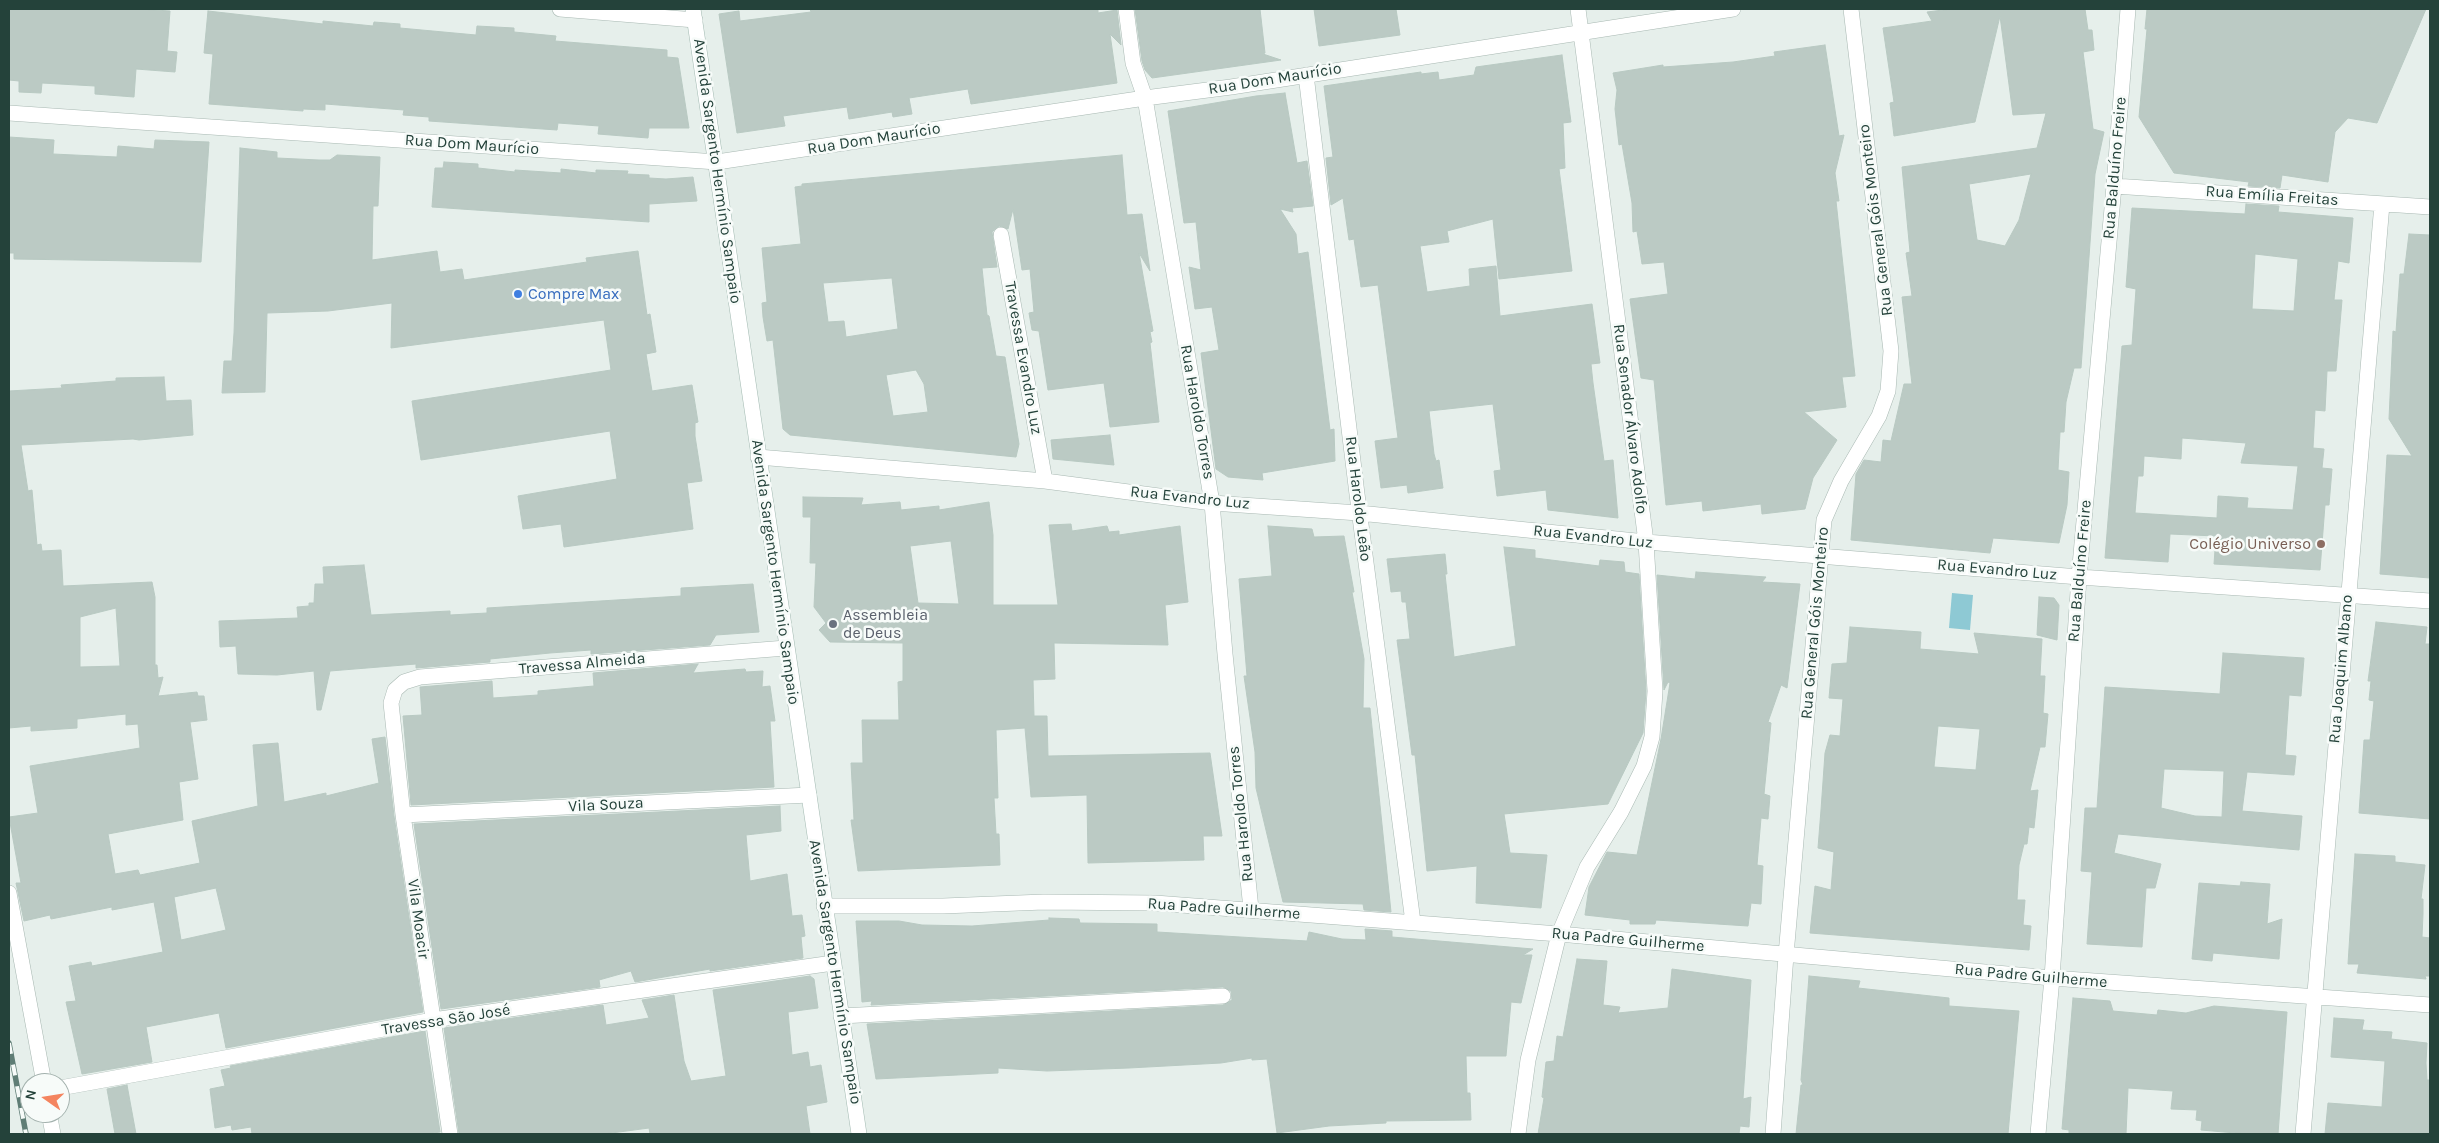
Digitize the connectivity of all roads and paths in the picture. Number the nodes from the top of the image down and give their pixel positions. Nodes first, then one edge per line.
1 (560, 9) edge
2 (1126, 9) edge
3 (1578, 9) edge
4 (1733, 9) edge
5 (1851, 9) edge
6 (2128, 9) edge
7 (694, 14) edge
8 (1582, 32) junction
9 (1306, 75) junction
10 (1145, 98) junction
11 (9, 114) edge
12 (717, 162) junction
13 (2114, 186) junction
14 (2382, 204) junction
15 (2430, 207) edge
16 (1001, 235) dead end
17 (758, 457) junction
18 (1045, 481) junction
19 (1212, 503) junction
20 (1359, 513) junction
21 (1646, 542) junction
22 (1820, 556) junction
23 (2079, 577) junction
24 (2347, 594) junction
25 (2430, 601) edge
26 (786, 648) junction
27 (391, 703) joint
28 (809, 795) junction
29 (402, 815) junction
30 (9, 892) edge
31 (824, 906) junction
32 (1252, 909) junction
33 (1413, 922) junction
34 (1559, 934) junction
35 (1786, 955) junction
36 (833, 963) junction
37 (2052, 978) junction
38 (1223, 996) dead end
39 (2313, 996) junction
40 (2430, 1005) edge
41 (841, 1016) junction
42 (433, 1020) junction
43 (42, 1073) edge
44 (70, 1086) edge
45 (450, 1134) edge
46 (859, 1134) edge
47 (1518, 1134) edge
48 (1773, 1134) edge
49 (2038, 1134) edge
50 (2303, 1134) edge

1 - 7 street
2 - 10 street, Rua Haroldo Torres
3 - 8 street, Rua Senador Álvaro Adolfo
4 - 8 street, Rua Dom Maurício
5 - 22 street, Rua General Góis Monteiro
6 - 13 street, Rua Balduíno Freire
7 - 12 street, Avenida Sargento Hermínio Sampaio
8 - 9 street, Rua Dom Maurício
8 - 21 street, Rua Senador Álvaro Adolfo
9 - 10 street, Rua Dom Maurício
9 - 20 street, Rua Haroldo Leão
10 - 12 street, Rua Dom Maurício
10 - 19 street, Rua Haroldo Torres
11 - 12 street, Rua Dom Maurício
12 - 17 street, Avenida Sargento Hermínio Sampaio
13 - 14 street, Rua Emília Freitas
13 - 23 street, Rua Balduíno Freire
14 - 15 street, Rua Emília Freitas
14 - 24 street, Rua Joaquim Albano
16 - 18 street, Travessa Evandro Luz
17 - 18 street, Rua Evandro Luz
17 - 26 street, Avenida Sargento Hermínio Sampaio
18 - 19 street, Rua Evandro Luz
19 - 20 street, Rua Evandro Luz
19 - 32 street, Rua Haroldo Torres
20 - 21 street, Rua Evandro Luz
20 - 33 street, Rua Haroldo Leão
21 - 22 street, Rua Evandro Luz
21 - 34 street, Rua Senador Álvaro Adolfo
22 - 23 street, Rua Evandro Luz
22 - 35 street, Rua General Góis Monteiro
23 - 24 street, Rua Evandro Luz
23 - 37 street, Rua Balduíno Freire
24 - 25 street, Rua Evandro Luz
24 - 39 street, Rua Joaquim Albano
26 - 27 street, Travessa Almeida
26 - 28 street, Avenida Sargento Hermínio Sampaio
27 - 29 street, Vila Moacir
28 - 29 street, Vila Souza
28 - 31 street, Avenida Sargento Hermínio Sampaio
29 - 42 street, Vila Moacir
30 - 43 street
31 - 32 street, Rua Padre Guilherme
31 - 36 street, Avenida Sargento Hermínio Sampaio
32 - 33 street, Rua Padre Guilherme
33 - 34 street, Rua Padre Guilherme
34 - 35 street, Rua Padre Guilherme
34 - 47 street, Rua Senador Álvaro Adolfo
35 - 37 street, Rua Padre Guilherme
35 - 48 street, Rua General Góis Monteiro
36 - 41 street, Avenida Sargento Hermínio Sampaio
36 - 42 street, Travessa São José
37 - 39 street, Rua Padre Guilherme
37 - 49 street, Rua Balduíno Freire
38 - 41 street
39 - 40 street, Rua Padre Guilherme
39 - 50 street, Rua Joaquim Albano
41 - 46 street, Avenida Sargento Hermínio Sampaio
42 - 44 street, Travessa São José
42 - 45 street, Vila Moacir

